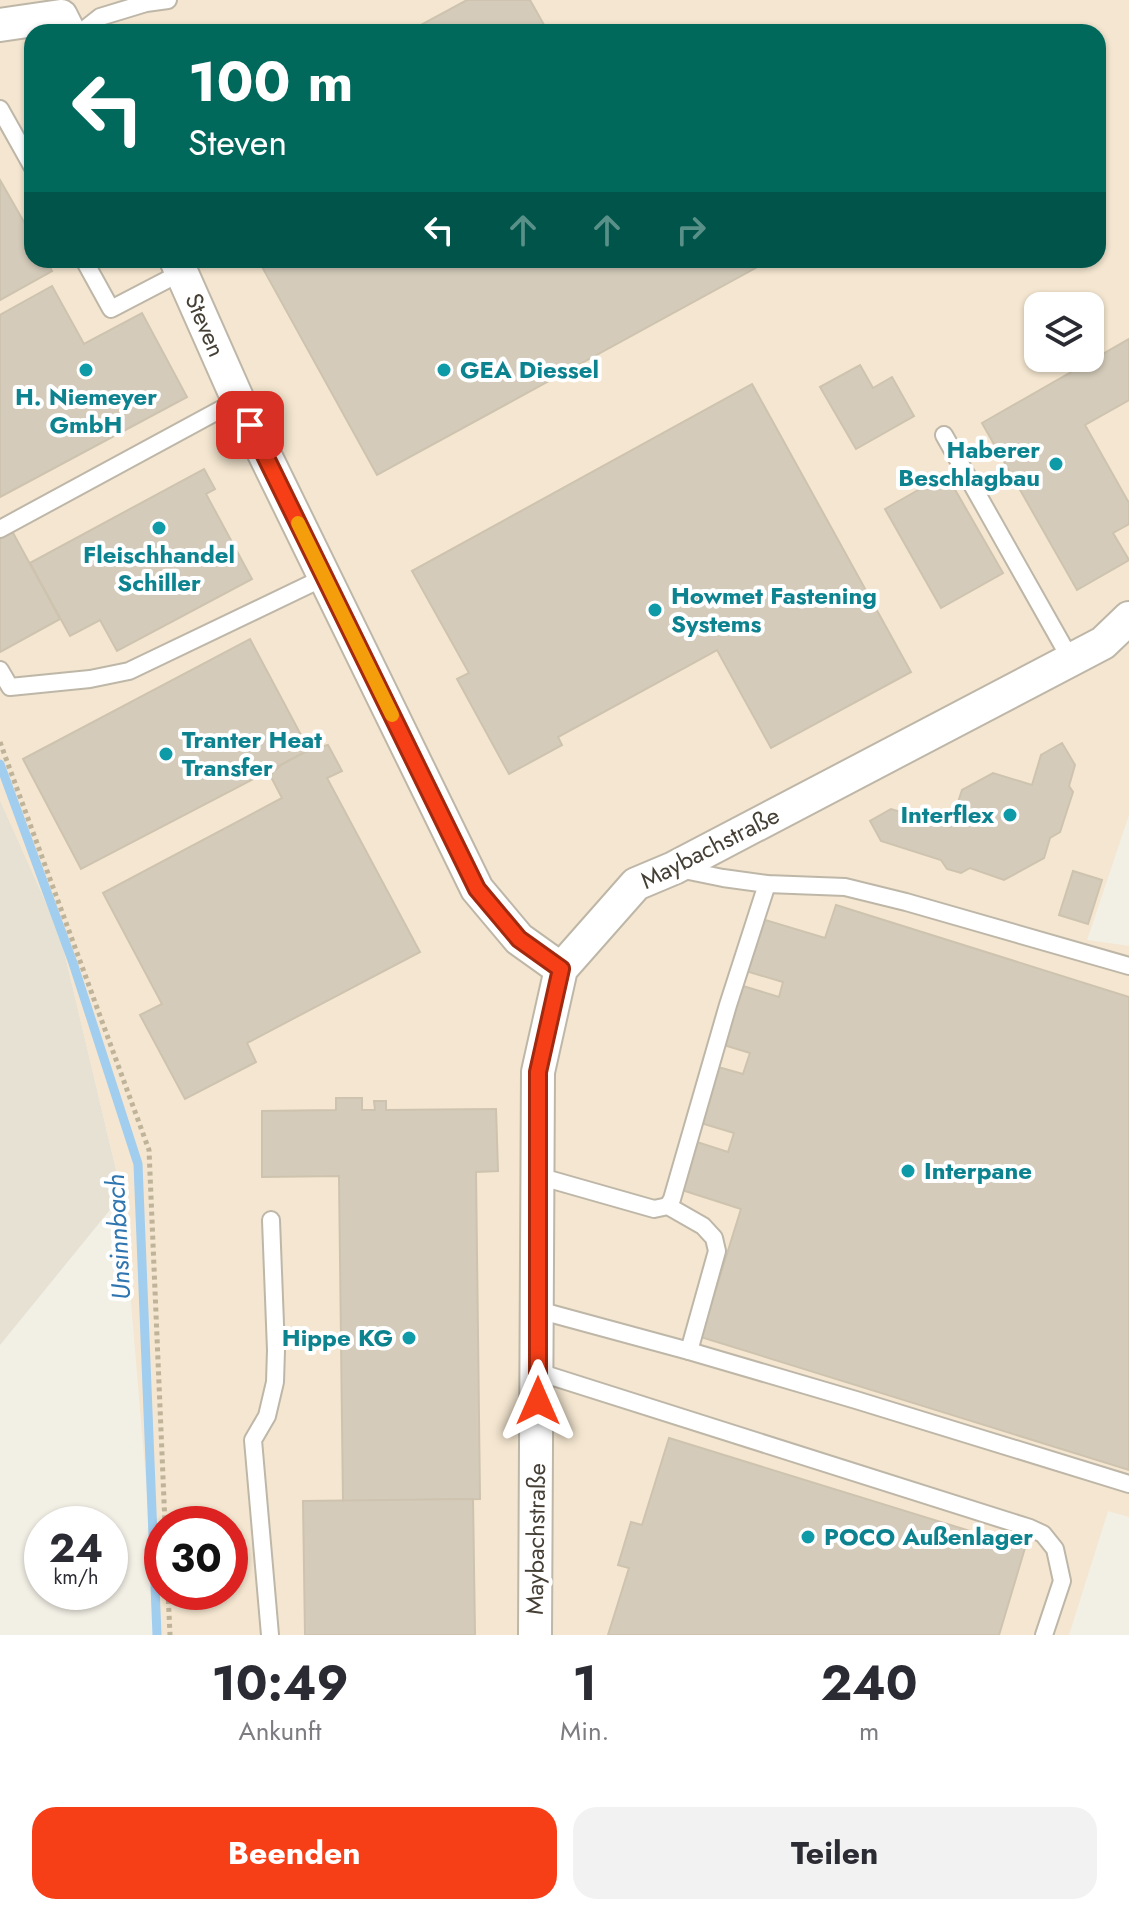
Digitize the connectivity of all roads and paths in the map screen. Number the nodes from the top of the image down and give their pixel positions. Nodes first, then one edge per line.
1 (168, 0) edge
2 (65, 24) edge
3 (91, 24) edge
4 (0, 25) edge
5 (0, 109) edge
6 (24, 152) edge
7 (88, 268) edge
8 (176, 268) edge
9 (180, 268) edge
10 (238, 400) junction
11 (944, 435) dead end
12 (0, 529) edge
13 (325, 577) junction
14 (1129, 618) edge
15 (1071, 660) junction
16 (0, 670) edge
17 (0, 742) edge
18 (674, 868) junction
19 (767, 884) junction
20 (1129, 966) edge
21 (561, 969) junction
22 (538, 1176) junction
23 (668, 1206) junction
24 (271, 1220) dead end
25 (538, 1310) junction
26 (689, 1351) junction
27 (538, 1372) junction
28 (1129, 1484) edge
29 (164, 1506) edge
30 (169, 1610) edge
31 (170, 1635) edge
32 (270, 1635) edge
33 (535, 1635) edge
34 (1044, 1635) edge

1 - 3 lane
2 - 4 street
5 - 6 lane
7 - 8 lane
9 - 10 street, Steven
10 - 12 lane
10 - 13 street, Steven
11 - 15 lane
13 - 16 lane
13 - 21 street, Steven
14 - 15 street, Maybachstraße
15 - 18 street, Maybachstraße
17 - 29 path
18 - 19 lane
18 - 21 street, Maybachstraße
19 - 20 lane
19 - 23 lane
21 - 22 street, Maybachstraße
22 - 23 lane
22 - 25 street, Maybachstraße
23 - 26 lane
24 - 32 lane
25 - 26 lane
25 - 27 street, Maybachstraße
26 - 28 lane
27 - 33 street, Maybachstraße
27 - 34 lane
30 - 31 path

